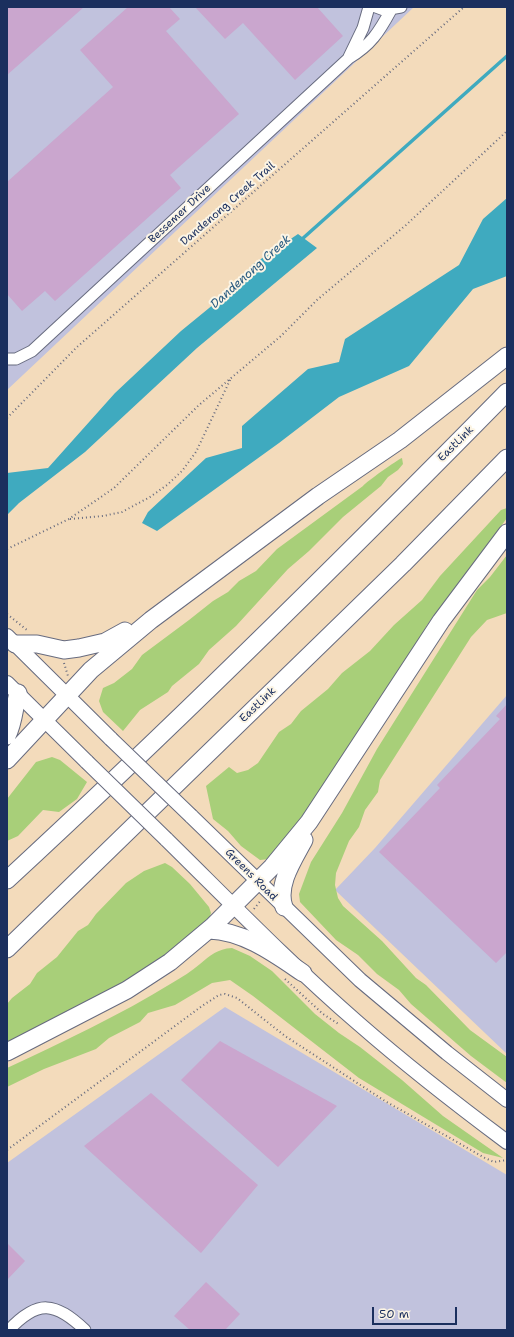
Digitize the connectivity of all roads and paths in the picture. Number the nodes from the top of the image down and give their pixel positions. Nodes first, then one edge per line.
1 (369, 7) edge
2 (376, 7) edge
3 (464, 7) edge
4 (396, 8) edge
5 (349, 58) junction
6 (507, 132) edge
7 (507, 356) edge
8 (7, 359) edge
9 (232, 377) junction
10 (507, 392) edge
11 (7, 418) edge
12 (507, 458) edge
13 (69, 519) junction
14 (507, 533) edge
15 (7, 549) edge
16 (7, 614) edge
17 (151, 620) junction
18 (31, 633) dead end
19 (11, 640) edge
20 (64, 650) junction
21 (12, 688) edge
22 (71, 691) junction
23 (44, 720) junction
24 (7, 736) edge
25 (7, 760) edge
26 (325, 799) junction
27 (7, 880) edge
28 (263, 886) junction
29 (234, 905) junction
30 (284, 907) junction
31 (246, 917) junction
32 (209, 930) junction
33 (7, 949) edge
34 (302, 973) junction
35 (7, 1052) edge
36 (507, 1100) edge
37 (507, 1142) edge
38 (7, 1150) edge
39 (507, 1160) edge
40 (9, 1330) edge
41 (85, 1330) edge

1 - 5 street, Bessemer Drive
2 - 4 street
3 - 11 path, Dandenong Creek Trail
4 - 5 street, Bessemer Drive
5 - 8 street, Bessemer Drive
6 - 9 path
7 - 17 highway
9 - 13 path
9 - 13 path
10 - 27 highway, EastLink
12 - 33 highway, EastLink
13 - 15 path
14 - 26 highway
16 - 18 path
17 - 20 highway
17 - 22 highway
19 - 20 highway
19 - 22 main road, Greens Road
20 - 22 path
21 - 23 main road
21 - 24 highway
22 - 23 highway
22 - 28 main road, Greens Road, bridge
23 - 25 highway
23 - 29 main road, bridge
26 - 28 highway
26 - 30 highway
28 - 29 highway
28 - 30 main road, Greens Road
28 - 31 path
29 - 31 main road
29 - 32 highway
30 - 36 main road, Greens Road
31 - 34 main road
32 - 34 highway
32 - 35 highway
34 - 37 main road
38 - 39 path
40 - 41 street

